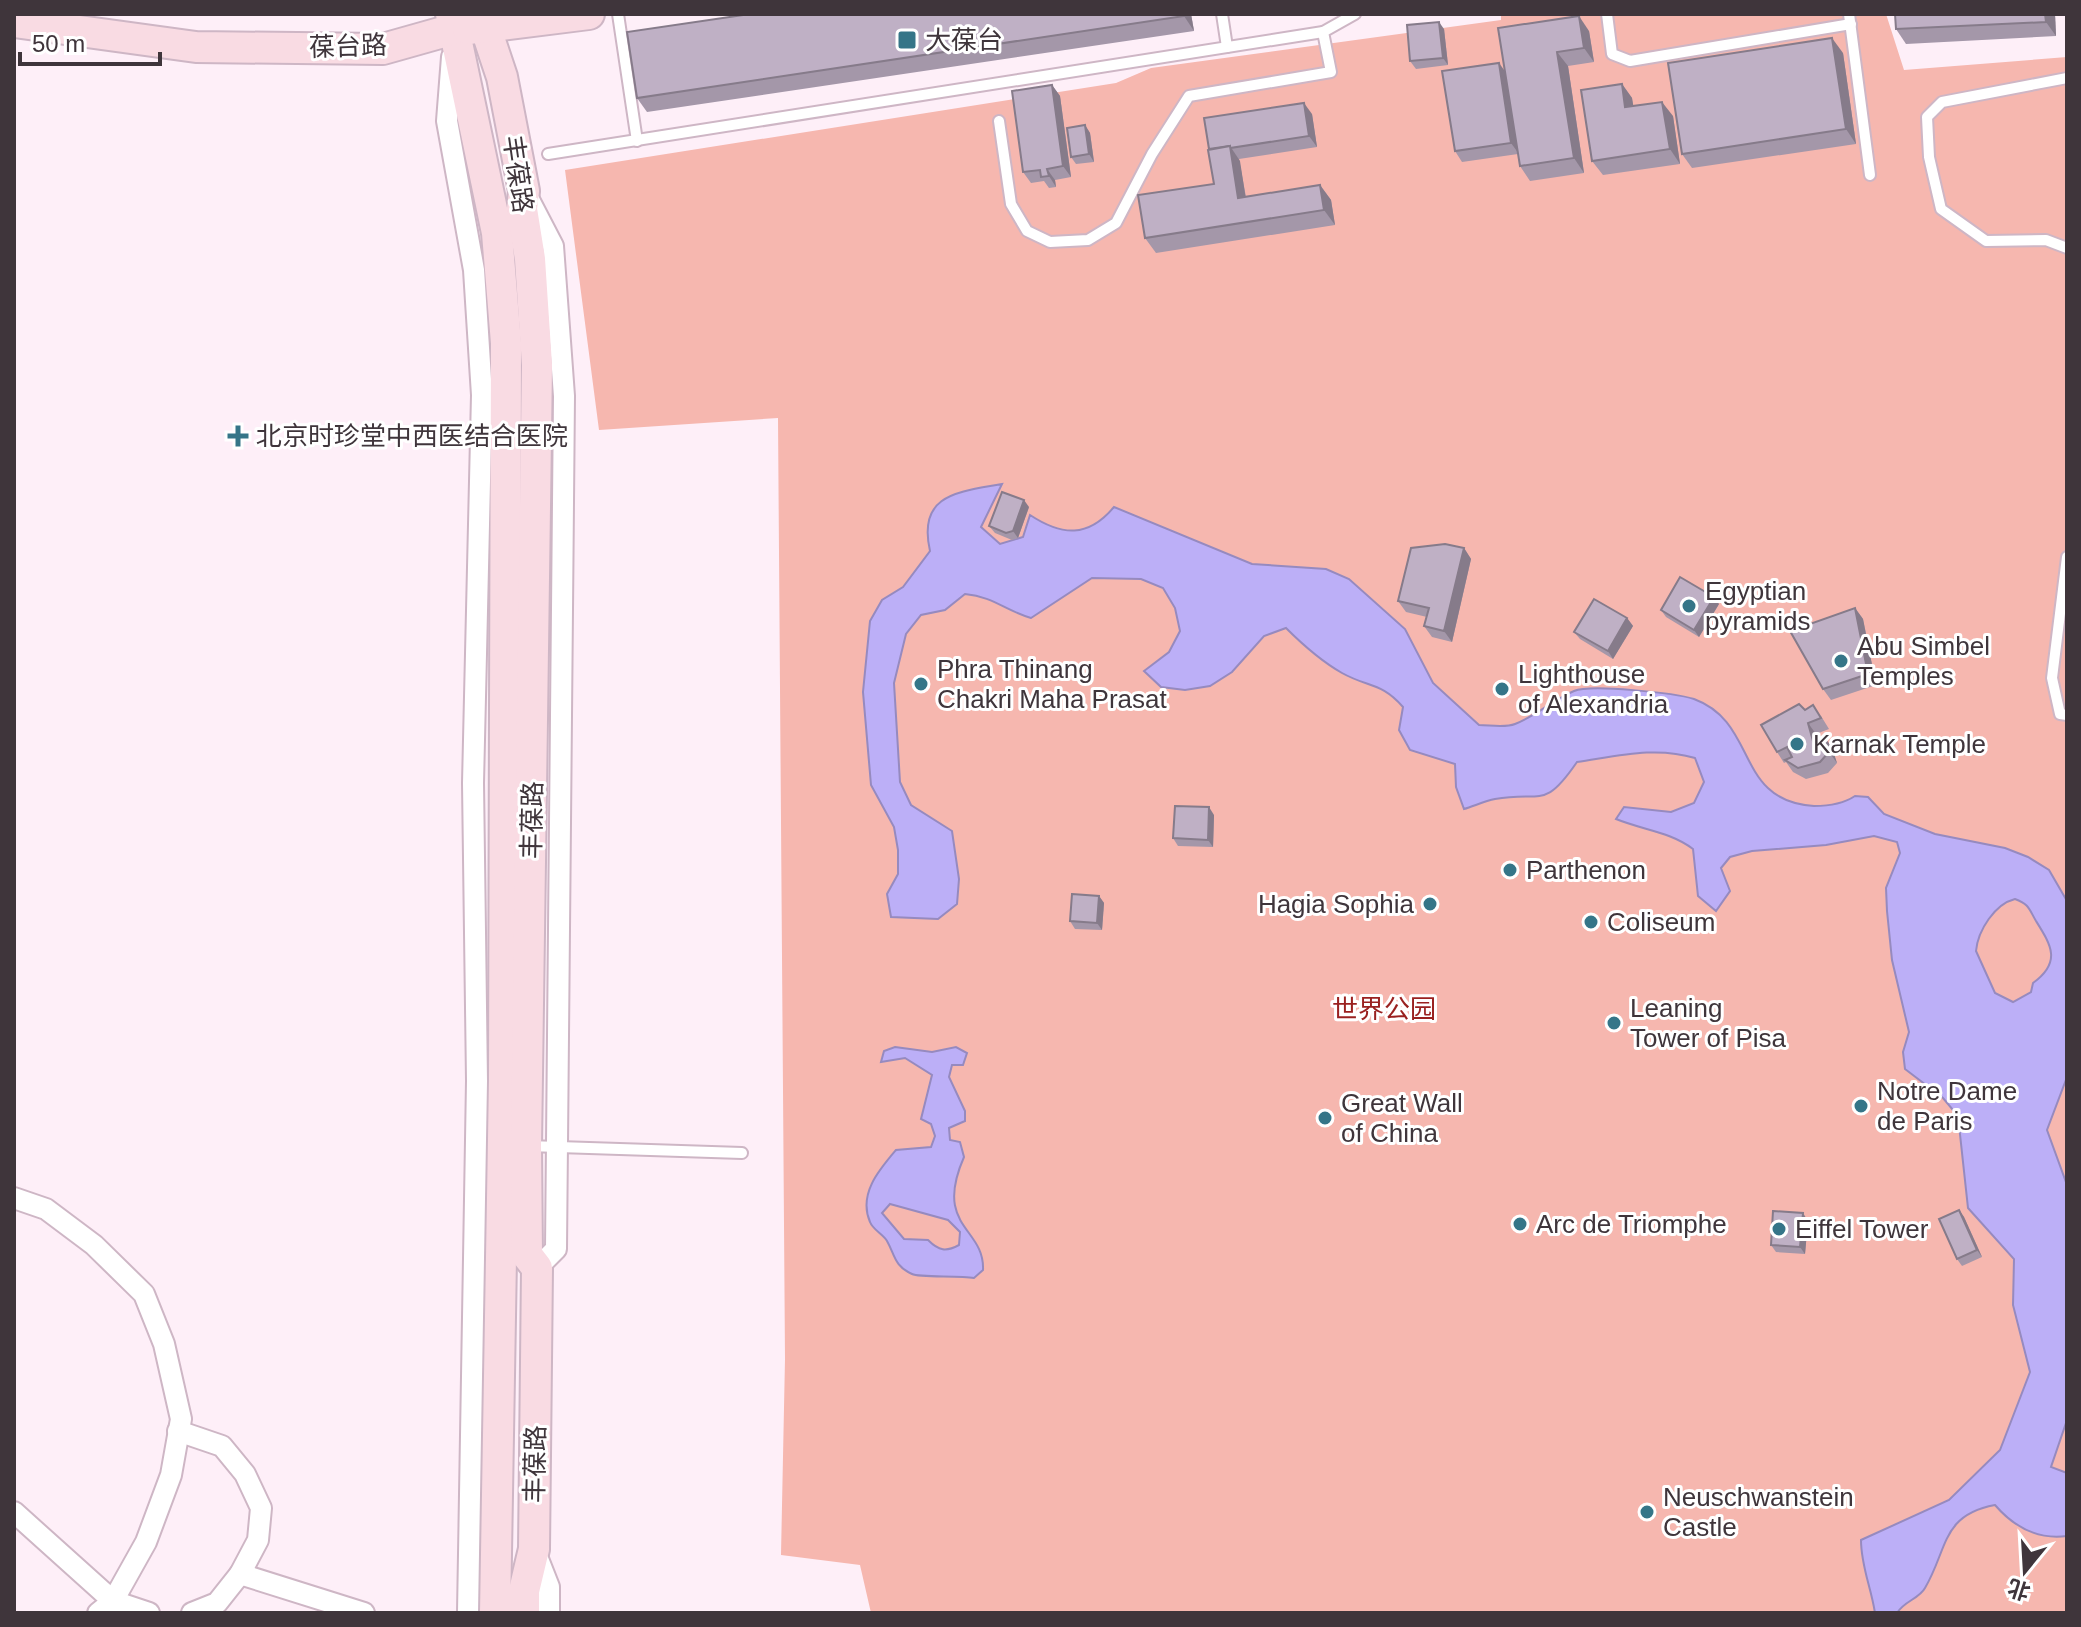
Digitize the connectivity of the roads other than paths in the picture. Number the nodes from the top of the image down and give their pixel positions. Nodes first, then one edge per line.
1 (589, 14) edge
2 (618, 14) edge
3 (1222, 14) edge
4 (1355, 14) edge
5 (1607, 14) edge
6 (484, 18) edge
7 (1850, 19) edge
8 (14, 22) edge
9 (453, 22) edge
10 (1323, 32) junction
11 (1227, 47) junction
12 (2067, 78) edge
13 (999, 121) dead end
14 (637, 141) junction
15 (548, 154) dead end
16 (1870, 175) dead end
17 (524, 191) junction
18 (2067, 248) edge
19 (2067, 557) edge
20 (2067, 715) edge
21 (501, 1145) junction
22 (557, 1147) junction
23 (742, 1153) dead end
24 (14, 1198) edge
25 (537, 1268) junction
26 (178, 1431) junction
27 (14, 1512) edge
28 (534, 1549) junction
29 (240, 1574) junction
30 (105, 1607) edge
31 (149, 1613) edge
32 (192, 1613) edge
33 (364, 1613) edge
34 (468, 1613) edge
35 (495, 1613) edge
36 (524, 1613) edge
37 (549, 1613) edge

1 - 6 main road, 葆台路
2 - 14 lane
3 - 11 lane
4 - 10 lane
5 - 7 lane
6 - 9 main road, 葆台路
6 - 17 main road, 丰葆路
7 - 16 lane
8 - 9 main road, 葆台路
9 - 21 main road, 丰葆路
10 - 11 lane
10 - 13 lane
11 - 14 lane
12 - 18 lane
14 - 15 lane
17 - 21 main road, 丰葆路
17 - 22 street
19 - 20 lane
21 - 22 lane
21 - 25 main road, 丰葆路
21 - 34 street
21 - 35 main road, 丰葆路
22 - 23 lane
22 - 25 street
24 - 26 street
25 - 28 main road, 丰葆路
26 - 29 street
26 - 30 street
27 - 30 street
28 - 36 main road, 丰葆路
28 - 37 street
29 - 32 street
29 - 33 street
30 - 31 street

